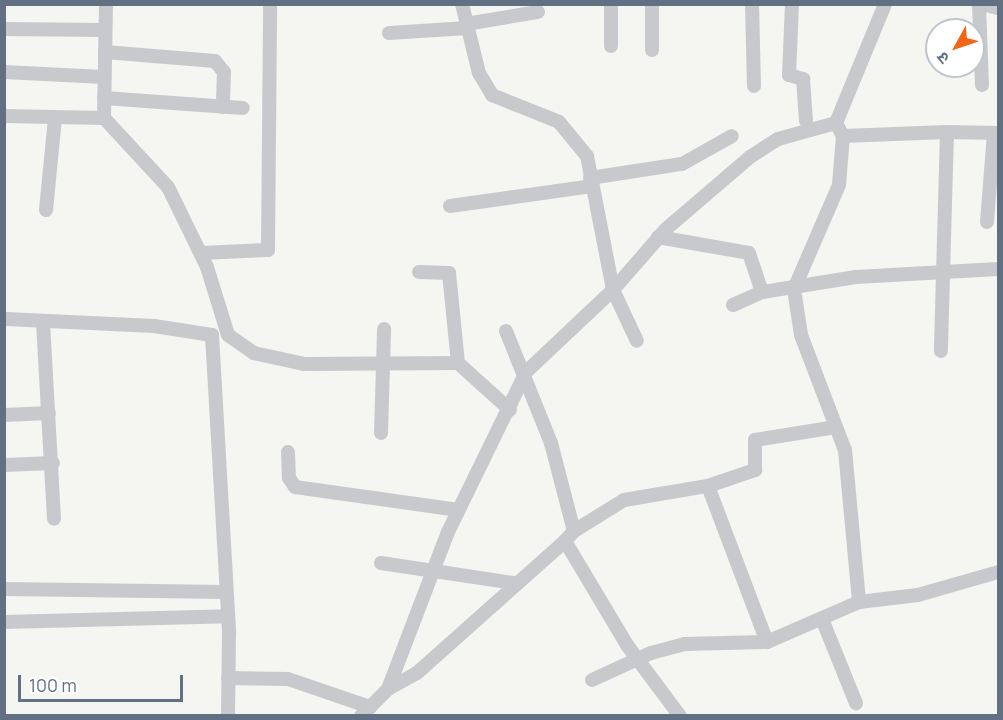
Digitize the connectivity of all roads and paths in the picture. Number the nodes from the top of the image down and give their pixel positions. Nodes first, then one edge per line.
1 (106, 4) edge
2 (270, 4) edge
3 (462, 4) edge
4 (611, 4) edge
5 (652, 4) edge
6 (752, 4) edge
7 (792, 4) edge
8 (885, 4) edge
9 (979, 4) edge
10 (983, 4) edge
11 (999, 8) edge
12 (538, 12) dead end
13 (467, 26) junction
14 (4, 28) edge
15 (104, 30) junction
16 (389, 33) dead end
17 (611, 46) dead end
18 (652, 50) dead end
19 (105, 52) junction
20 (4, 72) edge
21 (104, 77) junction
22 (982, 84) dead end
23 (754, 86) dead end
24 (104, 98) junction
25 (223, 107) junction
26 (243, 108) dead end
27 (4, 116) edge
28 (55, 118) junction
29 (104, 118) junction
30 (806, 122) dead end
31 (836, 123) junction
32 (947, 132) junction
33 (996, 133) edge
34 (732, 136) dead end
35 (843, 136) junction
36 (591, 182) junction
37 (450, 206) dead end
38 (46, 210) dead end
39 (987, 222) dead end
40 (658, 237) junction
41 (201, 253) junction
42 (999, 269) edge
43 (939, 271) junction
44 (419, 272) dead end
45 (794, 289) junction
46 (613, 290) junction
47 (762, 292) junction
48 (733, 304) dead end
49 (6, 320) edge
50 (43, 322) junction
51 (384, 329) dead end
52 (506, 331) dead end
53 (212, 335) junction
54 (228, 335) junction
55 (638, 341) dead end
56 (941, 351) dead end
57 (458, 363) junction
58 (382, 365) junction
59 (526, 372) junction
60 (510, 410) junction
61 (50, 413) junction
62 (4, 415) edge
63 (836, 427) junction
64 (381, 433) dead end
65 (288, 452) dead end
66 (53, 463) junction
67 (4, 465) edge
68 (708, 486) junction
69 (458, 510) junction
70 (54, 519) dead end
71 (570, 536) junction
72 (381, 563) dead end
73 (432, 570) junction
74 (999, 572) edge
75 (513, 583) junction
76 (4, 589) edge
77 (225, 592) junction
78 (859, 602) junction
79 (228, 616) junction
80 (822, 619) junction
81 (4, 622) edge
82 (767, 642) junction
83 (638, 657) junction
84 (228, 678) junction
85 (592, 680) dead end
86 (388, 689) junction
87 (856, 703) dead end
88 (365, 711) edge
89 (228, 716) edge
90 (680, 716) edge

1 - 15 street
2 - 41 street
3 - 13 street
4 - 17 street
5 - 18 street
6 - 23 street
7 - 30 street
8 - 31 street
9 - 22 street
10 - 11 street
12 - 13 street
13 - 16 street
13 - 36 street
14 - 15 street
15 - 19 street
19 - 21 street
19 - 25 street
20 - 21 street
21 - 24 street
24 - 25 street
24 - 29 street
25 - 26 street
27 - 28 street
28 - 29 street
28 - 38 street
29 - 41 street
31 - 35 street
31 - 40 street
32 - 33 street
32 - 35 street
32 - 43 street
33 - 39 street
34 - 36 street
35 - 45 street
36 - 37 street
36 - 46 street
40 - 46 street
40 - 47 street
41 - 54 street
42 - 43 street
43 - 45 street
43 - 56 street
44 - 57 street
45 - 47 street
45 - 63 street
46 - 55 street
46 - 59 street
47 - 48 street
49 - 50 street
50 - 53 street
50 - 61 street
51 - 58 street
52 - 59 street
53 - 54 street
53 - 77 street
54 - 58 street
57 - 58 street
57 - 60 street
58 - 64 street
59 - 60 street
59 - 71 street
60 - 69 street
61 - 62 street
61 - 66 street
63 - 68 street
63 - 78 street
65 - 69 street
66 - 67 street
66 - 70 street
68 - 71 street
68 - 82 street
69 - 73 street
71 - 75 street
71 - 83 street
72 - 73 street
73 - 75 street
73 - 86 street
74 - 78 street
75 - 86 street
76 - 77 street
77 - 79 street
78 - 80 street
79 - 81 street
79 - 84 street
80 - 82 street
80 - 87 street
82 - 83 street
83 - 85 street
83 - 90 street
84 - 88 street
84 - 89 street
86 - 88 street

